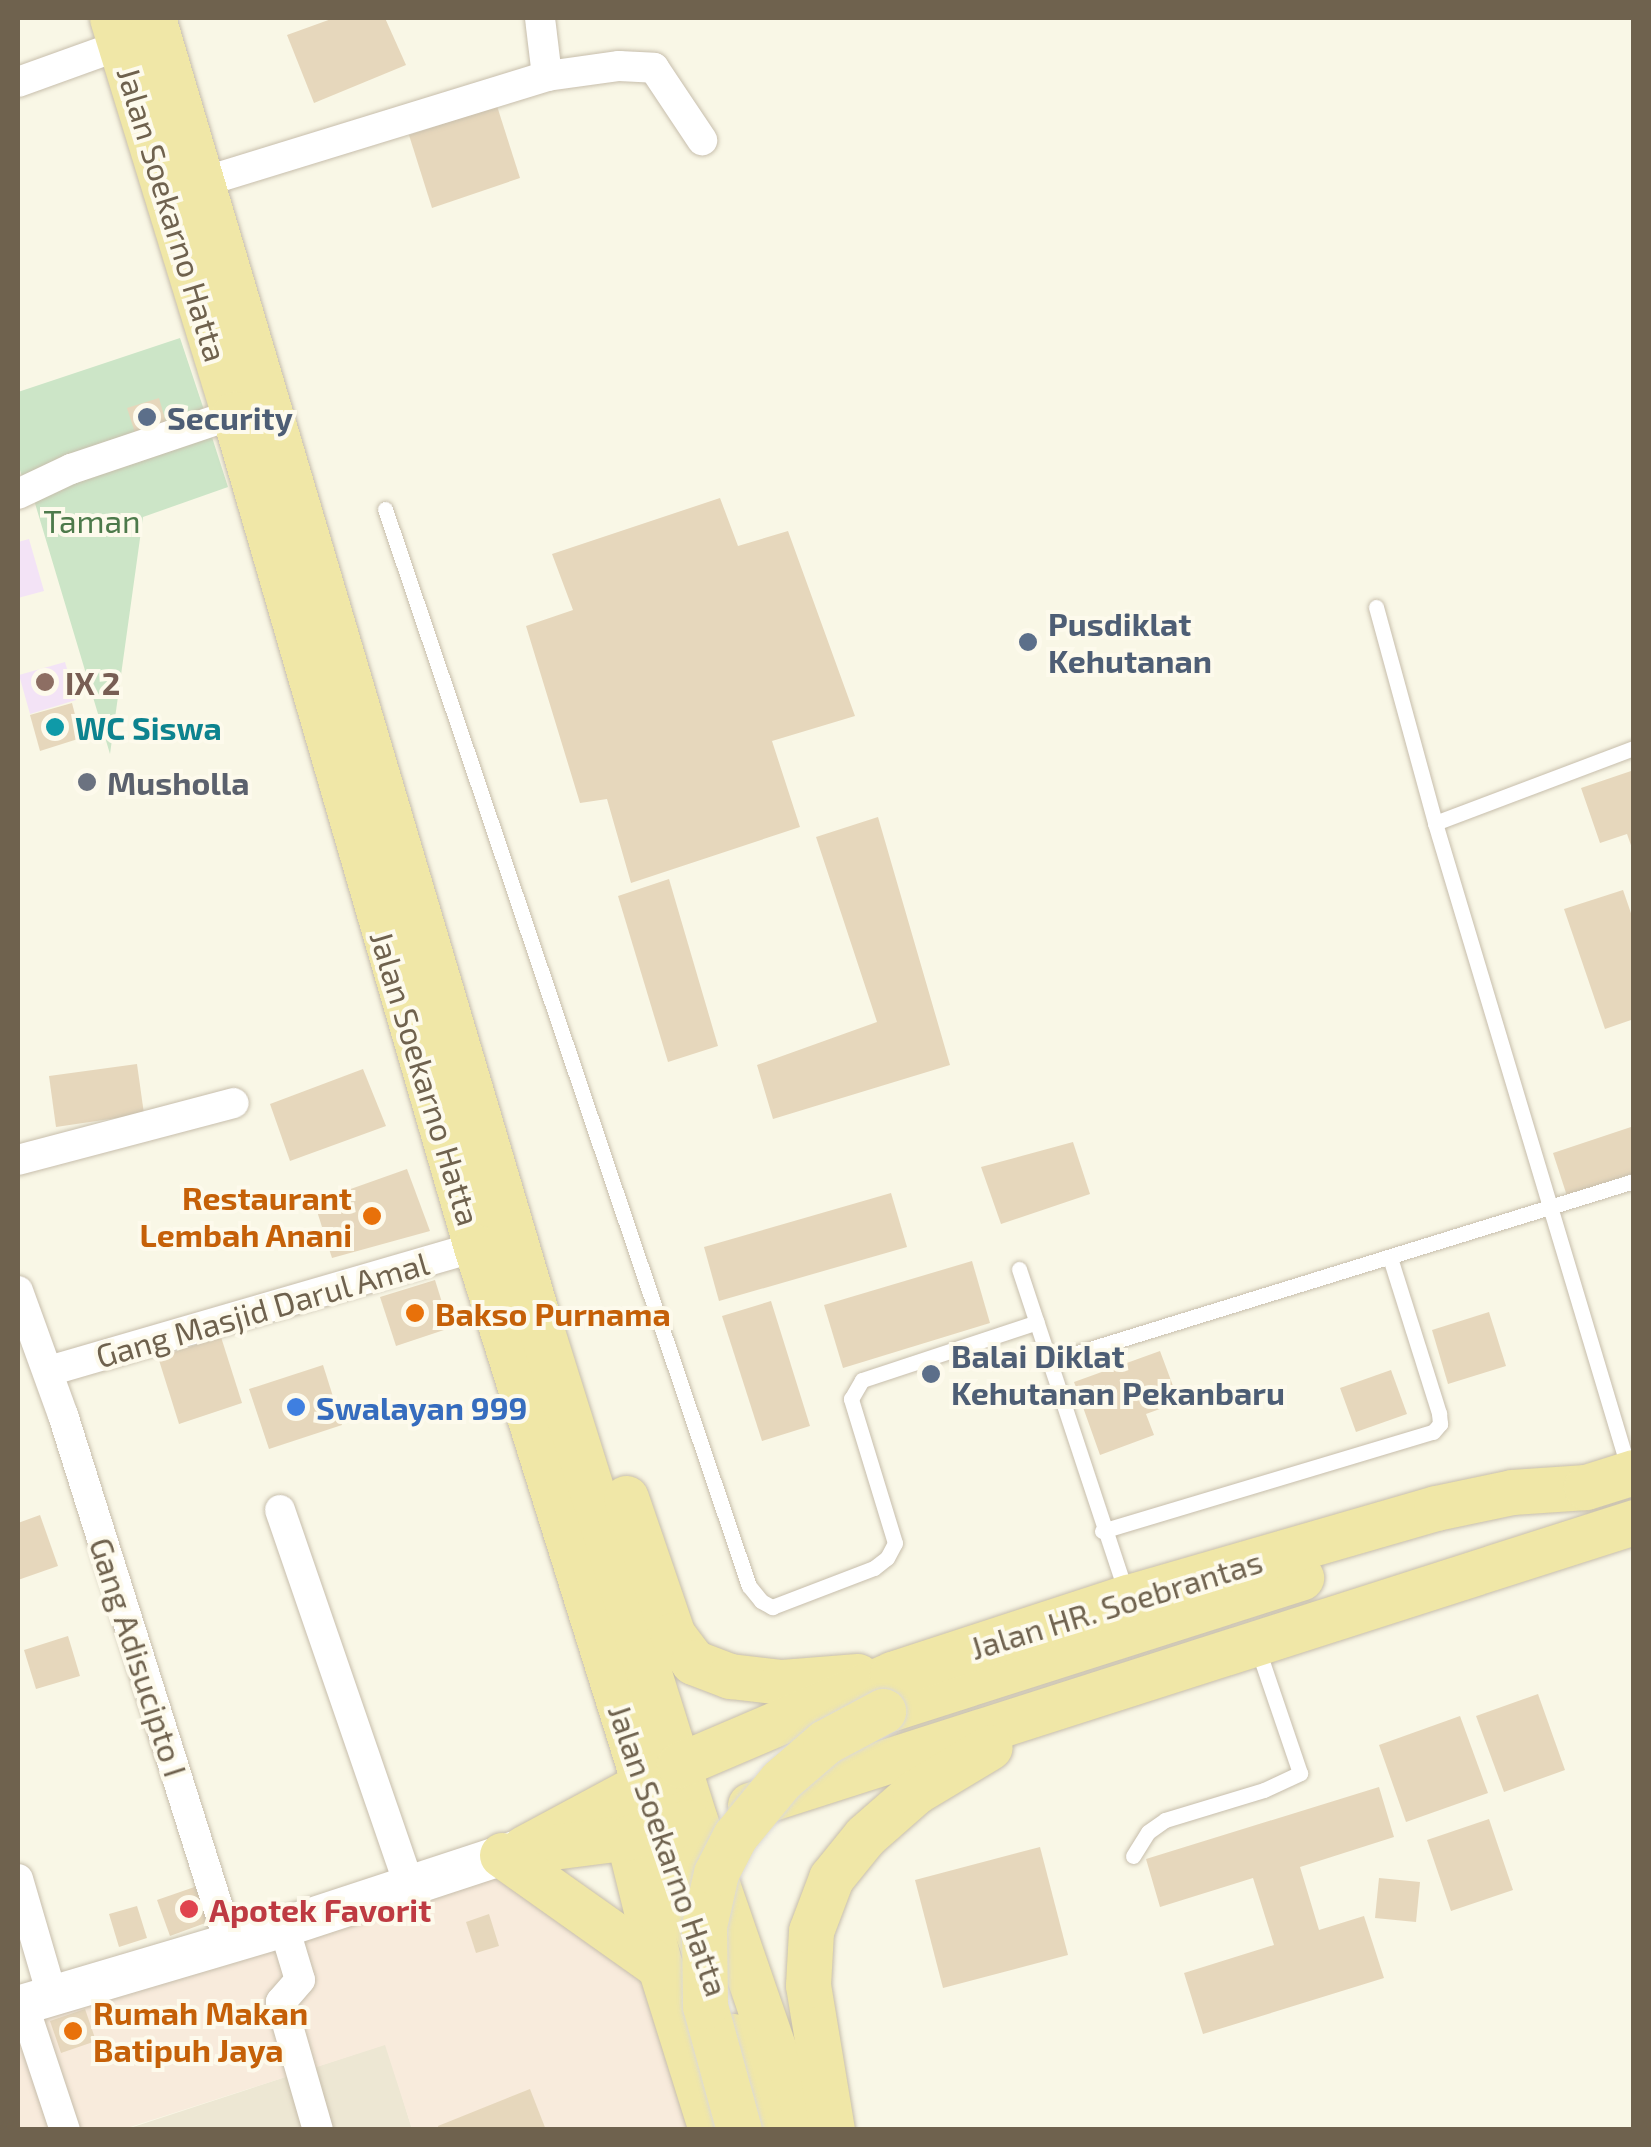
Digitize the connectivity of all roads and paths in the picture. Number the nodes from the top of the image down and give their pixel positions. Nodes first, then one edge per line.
1 (540, 18) edge
2 (129, 27) edge
3 (547, 76) junction
4 (18, 82) edge
5 (702, 140) dead end
6 (202, 182) junction
7 (234, 414) junction
8 (18, 494) edge
9 (386, 508) dead end
10 (299, 570) junction
11 (1376, 607) dead end
12 (1634, 748) edge
13 (1435, 823) junction
14 (234, 1104) dead end
15 (18, 1160) edge
16 (1634, 1181) edge
17 (1553, 1206) junction
18 (476, 1247) junction
19 (1390, 1258) junction
20 (1019, 1268) dead end
21 (18, 1291) edge
22 (540, 1322) junction
23 (1038, 1322) junction
24 (1051, 1362) junction
25 (49, 1372) junction
26 (1632, 1473) edge
27 (1586, 1488) junction
28 (280, 1510) dead end
29 (1634, 1522) edge
30 (1102, 1531) junction
31 (1128, 1597) junction
32 (1256, 1643) junction
33 (888, 1692) junction
34 (1056, 1707) junction
35 (654, 1806) junction
36 (513, 1851) junction
37 (1134, 1856) dead end
38 (18, 1878) edge
39 (409, 1885) junction
40 (284, 1927) junction
41 (229, 1942) junction
42 (660, 1967) junction
43 (31, 2002) edge
44 (65, 2130) edge
45 (318, 2130) edge
46 (710, 2130) edge
47 (739, 2130) edge
48 (764, 2130) edge
49 (802, 2130) edge
50 (832, 2130) edge

1 - 3 street
2 - 4 street
2 - 6 main road, Jalan Soekarno Hatta
2 - 7 main road, Jalan Soekarno Hatta
3 - 5 street
3 - 6 street
6 - 10 main road, Jalan Soekarno Hatta
7 - 8 street
7 - 10 main road, Jalan Soekarno Hatta
9 - 23 lane
10 - 18 main road, Jalan Soekarno Hatta
10 - 22 main road, Jalan Soekarno Hatta
11 - 13 lane
12 - 13 lane
13 - 17 lane
14 - 15 street
16 - 17 lane
17 - 19 lane
17 - 26 lane
18 - 25 street, Gang Masjid Darul Amal
18 - 35 main road, Jalan Soekarno Hatta
19 - 24 lane
19 - 30 lane
20 - 23 lane
21 - 25 street, Gang Adisucipto I
22 - 33 main road
22 - 35 main road, Jalan Soekarno Hatta
23 - 24 lane
24 - 30 lane
25 - 41 street, Gang Adisucipto I
26 - 27 main road, Jalan HR. Soebrantas
27 - 31 main road, Jalan HR. Soebrantas
27 - 33 main road
28 - 39 street
29 - 32 main road
30 - 31 lane
31 - 33 main road, Jalan HR. Soebrantas
32 - 34 main road
32 - 37 lane
33 - 35 main road, Jalan HR. Soebrantas
33 - 47 main road, bridge
34 - 35 main road
34 - 50 main road
35 - 36 main road
35 - 42 main road
35 - 48 main road, Jalan Soekarno Hatta
35 - 49 main road, Jalan Soekarno Hatta
36 - 39 main road
36 - 42 main road
38 - 43 street
39 - 40 main road
40 - 41 main road
40 - 45 street
41 - 43 main road
42 - 46 main road
43 - 44 street

